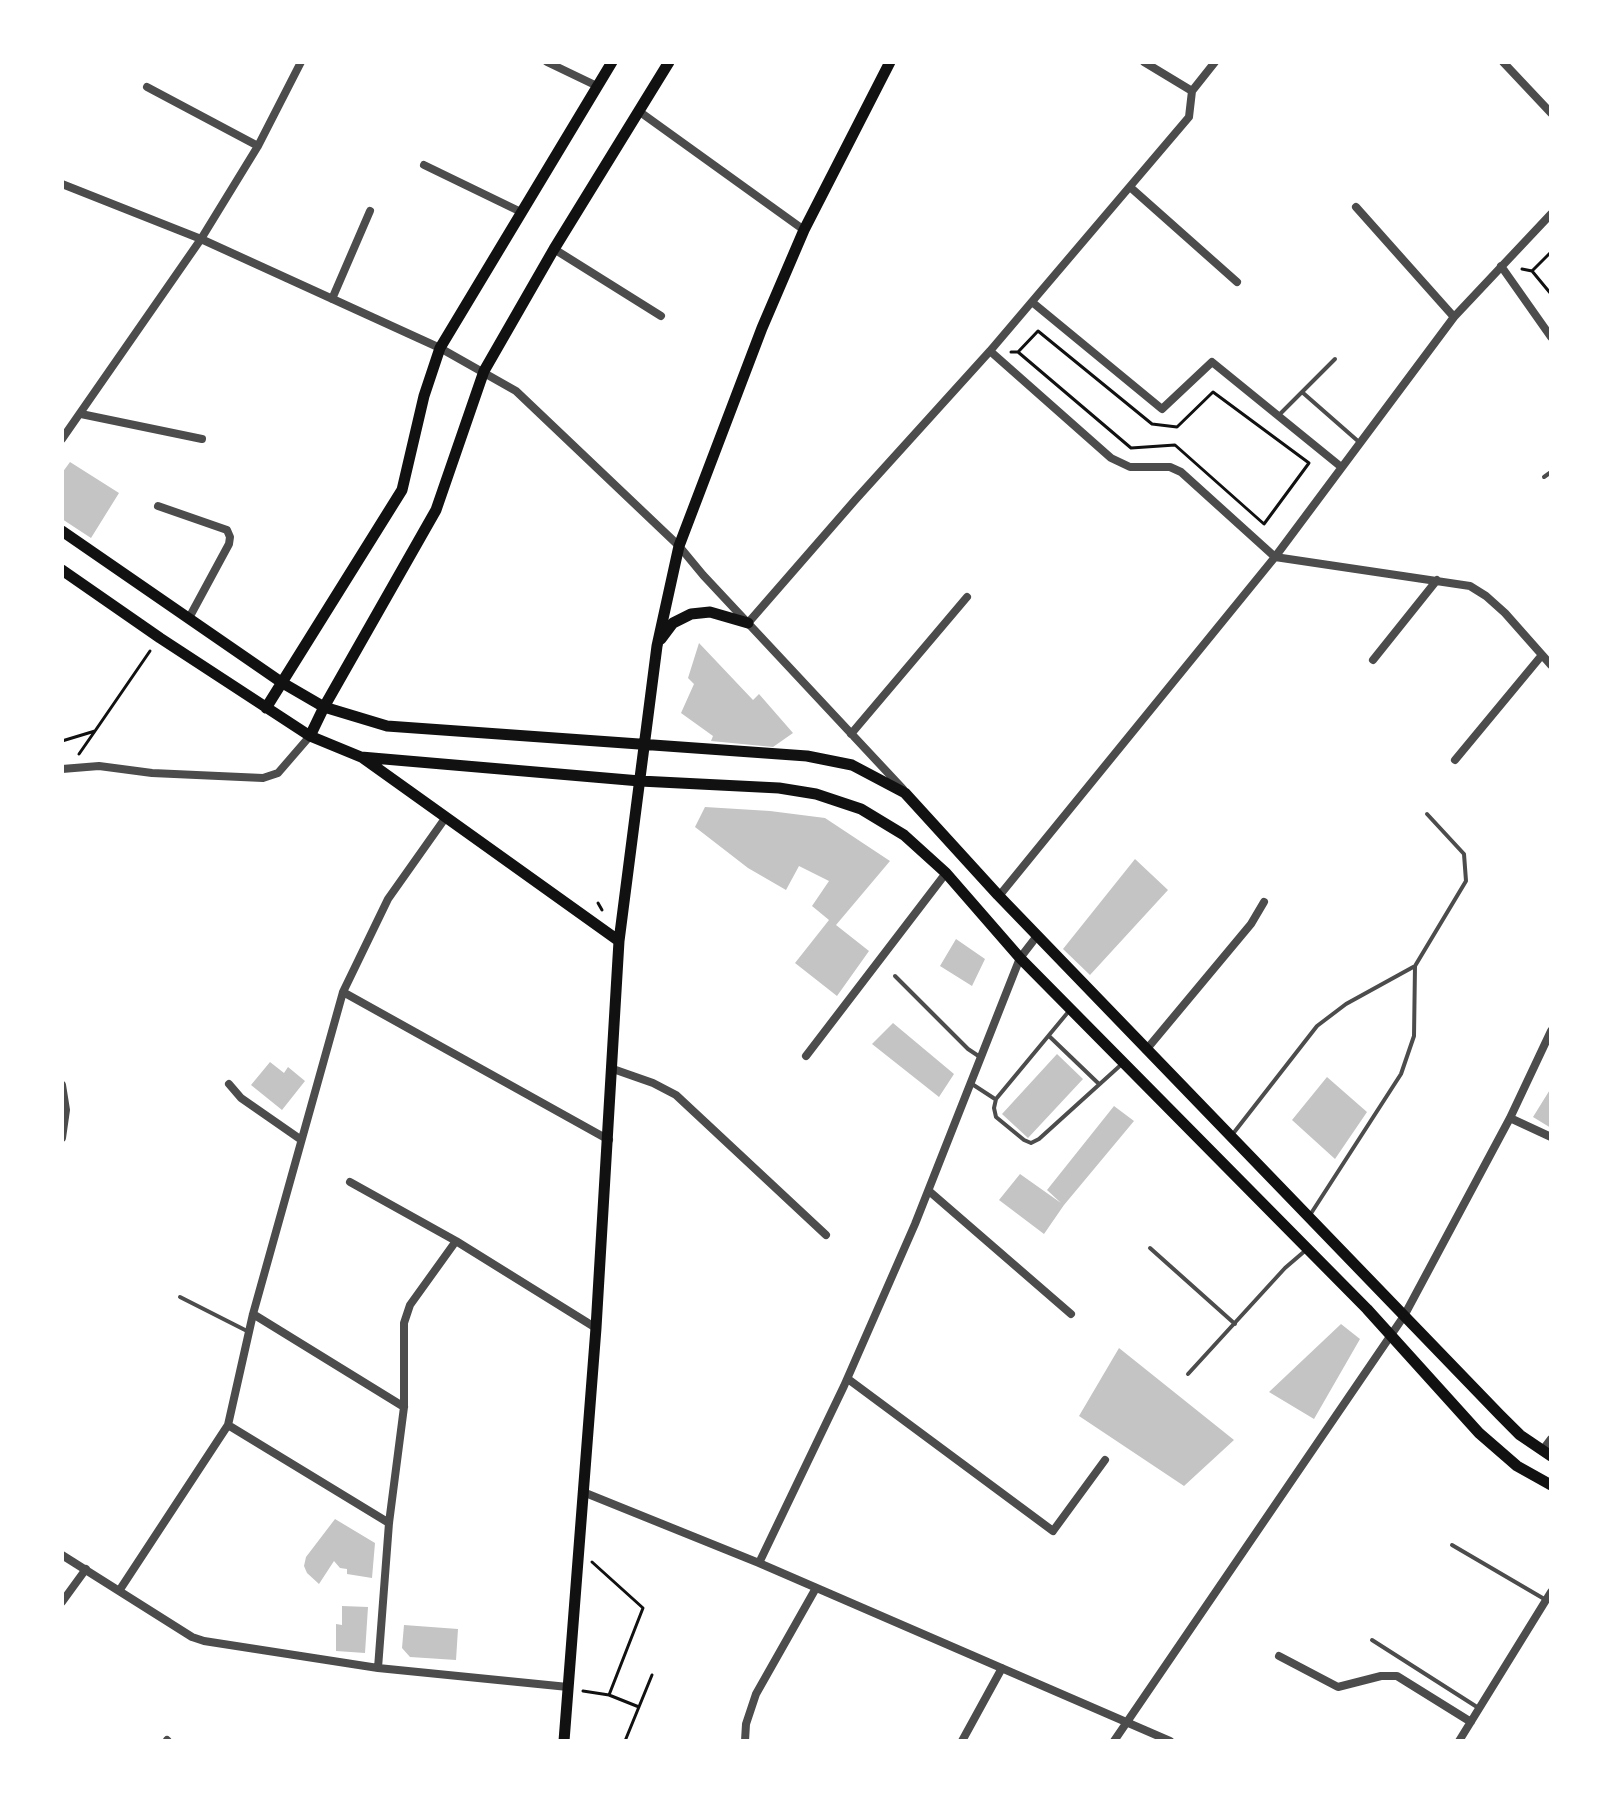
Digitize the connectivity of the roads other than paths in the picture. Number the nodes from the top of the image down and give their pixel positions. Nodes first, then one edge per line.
1 (301, 62) edge
2 (547, 62) edge
3 (612, 62) edge
4 (669, 62) edge
5 (890, 62) edge
6 (1144, 62) edge
7 (1215, 62) edge
8 (1503, 62) edge
9 (597, 86) junction
10 (147, 87) dead end
11 (1192, 91) junction
12 (640, 112) junction
13 (1551, 113) edge
14 (258, 146) junction
15 (424, 165) dead end
16 (62, 184) edge
17 (1130, 187) junction
18 (1356, 207) dead end
19 (370, 211) dead end
20 (521, 212) junction
21 (1551, 214) edge
22 (804, 230) junction
23 (201, 239) junction
24 (554, 249) junction
25 (1501, 266) junction
26 (1237, 282) dead end
27 (332, 299) junction
28 (1032, 302) junction
29 (661, 316) dead end
30 (1454, 317) junction
31 (1551, 337) edge
32 (440, 348) junction
33 (990, 351) junction
34 (1335, 359) dead end
35 (484, 371) junction
36 (1302, 392) junction
37 (81, 414) junction
38 (1278, 416) junction
39 (62, 439) edge
40 (202, 439) dead end
41 (1359, 442) junction
42 (1340, 466) junction
43 (1551, 472) edge
44 (1544, 477) dead end
45 (158, 506) dead end
46 (62, 531) edge
47 (679, 546) junction
48 (1275, 557) junction
49 (62, 570) edge
50 (1437, 580) junction
51 (967, 597) dead end
52 (189, 618) junction
53 (748, 623) junction
54 (657, 646) junction
55 (1542, 655) junction
56 (1373, 660) dead end
57 (1551, 665) edge
58 (281, 682) junction
59 (324, 707) junction
60 (266, 708) junction
61 (851, 734) junction
62 (310, 736) junction
63 (645, 743) junction
64 (361, 757) junction
65 (1455, 760) dead end
66 (66, 768) edge
67 (640, 781) junction
68 (905, 793) junction
69 (1427, 814) dead end
70 (446, 817) junction
71 (946, 873) junction
72 (999, 896) junction
73 (1264, 902) dead end
74 (1037, 936) junction
75 (619, 941) junction
76 (1020, 958) junction
77 (1415, 966) junction
78 (895, 976) dead end
79 (343, 992) junction
80 (1071, 1009) junction
81 (1551, 1031) edge
82 (1049, 1036) junction
83 (1146, 1050) junction
84 (806, 1056) dead end
85 (980, 1057) junction
86 (1123, 1062) junction
87 (613, 1069) junction
88 (970, 1083) junction
89 (229, 1084) dead end
90 (1099, 1084) junction
91 (62, 1085) edge
92 (996, 1099) junction
93 (1510, 1118) junction
94 (1230, 1137) junction
95 (1551, 1137) edge
96 (62, 1138) edge
97 (300, 1139) junction
98 (609, 1140) junction
99 (350, 1182) dead end
100 (929, 1191) junction
101 (1309, 1217) junction
102 (826, 1235) dead end
103 (456, 1241) junction
104 (1150, 1248) dead end
105 (1308, 1248) junction
106 (180, 1297) dead end
107 (253, 1314) junction
108 (1071, 1314) dead end
109 (1404, 1316) junction
110 (1235, 1324) junction
111 (596, 1328) junction
112 (249, 1332) junction
113 (1391, 1335) junction
114 (1188, 1374) dead end
115 (848, 1379) junction
116 (404, 1407) junction
117 (228, 1425) junction
118 (1551, 1439) edge
119 (1547, 1454) edge
120 (1105, 1460) dead end
121 (1551, 1485) edge
122 (583, 1492) junction
123 (389, 1523) junction
124 (1452, 1545) dead end
125 (62, 1555) edge
126 (759, 1563) junction
127 (86, 1569) junction
128 (816, 1588) junction
129 (119, 1591) junction
130 (1548, 1596) edge
131 (62, 1602) edge
132 (1372, 1640) dead end
133 (1279, 1656) dead end
134 (378, 1668) junction
135 (1002, 1668) junction
136 (568, 1687) junction
137 (1479, 1709) junction
138 (1127, 1722) junction
139 (1471, 1722) junction
140 (564, 1741) edge
141 (745, 1741) edge
142 (962, 1741) edge
143 (1114, 1741) edge
144 (1170, 1741) edge
145 (1459, 1741) edge

1 - 14 street
2 - 9 street
3 - 9 main road
4 - 12 main road
5 - 22 main road
6 - 11 street
7 - 11 street
8 - 13 street
9 - 20 main road
10 - 14 street
11 - 17 street
12 - 22 street
12 - 24 main road
14 - 23 street
15 - 20 street
16 - 23 street
17 - 26 street
17 - 28 street
18 - 30 street
19 - 27 street
20 - 32 main road
21 - 25 street
22 - 47 main road
23 - 27 street
23 - 37 street
24 - 29 street
24 - 35 main road
25 - 30 street
25 - 31 street
27 - 32 street
28 - 33 street
28 - 38 street
30 - 41 street
32 - 35 street
32 - 58 main road
33 - 48 street
33 - 53 street
34 - 36 lane
35 - 47 street
35 - 59 main road
36 - 38 lane
36 - 41 lane
37 - 39 street
37 - 40 street
38 - 42 street
41 - 42 street
42 - 48 street
43 - 44 lane
45 - 52 street
46 - 52 main road
47 - 53 street
47 - 54 main road
48 - 50 street
48 - 72 street
49 - 60 main road
50 - 55 street
50 - 56 street
51 - 61 street
52 - 58 main road
53 - 54 main road
53 - 61 street
54 - 63 main road
55 - 57 street
55 - 65 street
58 - 59 main road
58 - 60 main road
59 - 62 main road
59 - 63 main road
60 - 62 main road
61 - 68 street
62 - 64 main road
62 - 66 street
63 - 67 main road
63 - 68 main road
64 - 67 main road
64 - 70 main road
67 - 71 main road
67 - 75 main road
68 - 72 main road
69 - 77 lane
70 - 75 main road
70 - 79 street
71 - 76 main road
71 - 84 street
72 - 74 main road
73 - 83 street
74 - 76 street
74 - 83 main road
75 - 87 main road
76 - 80 main road
76 - 85 street
77 - 94 lane
77 - 101 lane
78 - 85 lane
79 - 97 street
79 - 98 street
80 - 82 lane
80 - 86 main road
81 - 93 street
82 - 90 lane
82 - 92 lane
83 - 94 main road
85 - 88 street
86 - 90 lane
86 - 105 main road
87 - 98 main road
87 - 102 street
88 - 92 lane
88 - 100 street
89 - 97 street
90 - 92 lane
91 - 96 street
93 - 95 street
93 - 109 street
94 - 101 main road
97 - 107 street
98 - 111 main road
99 - 103 street
100 - 108 street
100 - 115 street
101 - 109 main road
103 - 111 street
103 - 116 street
104 - 110 lane
105 - 110 lane
105 - 113 main road
106 - 112 lane
107 - 112 street
107 - 116 street
109 - 113 street
109 - 119 main road
110 - 114 lane
111 - 122 main road
112 - 117 street
113 - 121 main road
113 - 138 street
115 - 120 street
115 - 126 street
116 - 123 street
117 - 123 street
117 - 129 street
118 - 119 street
122 - 126 street
122 - 136 main road
123 - 134 street
124 - 130 lane
125 - 127 street
126 - 128 street
127 - 129 street
127 - 131 street
128 - 135 street
128 - 141 street
129 - 134 street
130 - 137 street
132 - 137 lane
133 - 139 street
134 - 136 street
135 - 138 street
135 - 142 street
136 - 140 main road
137 - 139 street
138 - 143 street
138 - 144 street
139 - 145 street

